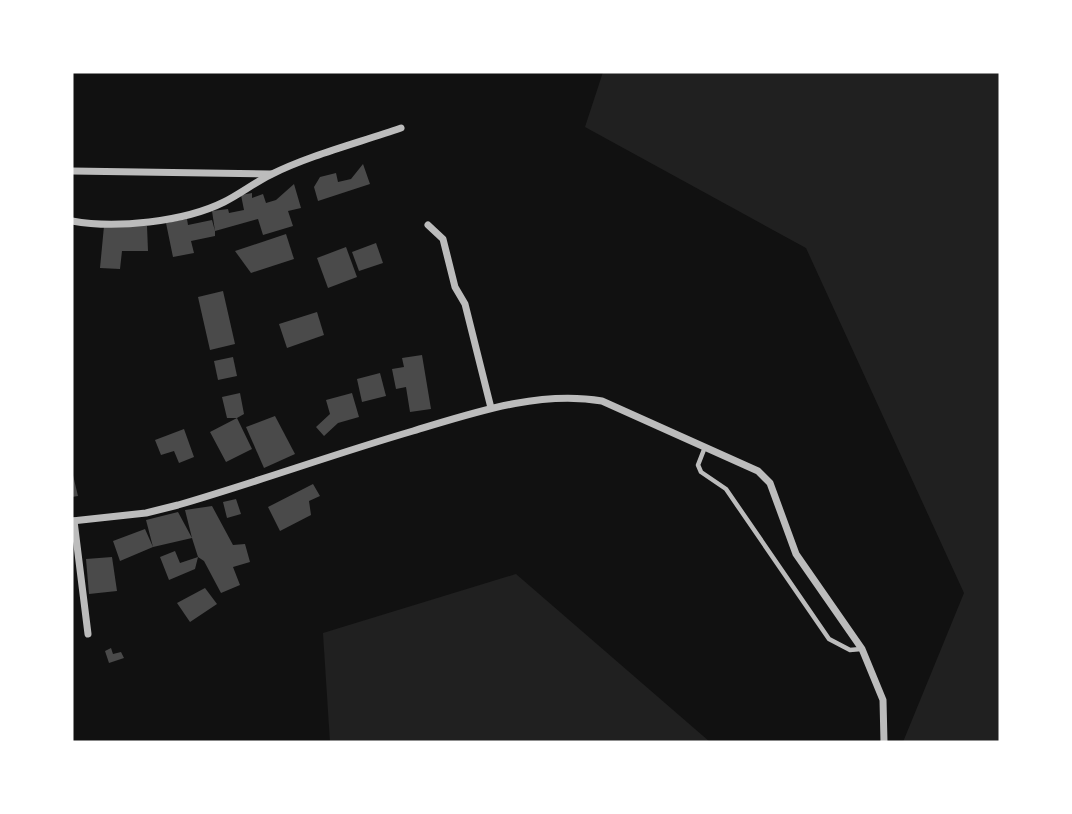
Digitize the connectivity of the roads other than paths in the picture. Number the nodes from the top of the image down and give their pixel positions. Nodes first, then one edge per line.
1 (401, 128) dead end
2 (72, 171) edge
3 (271, 174) junction
4 (72, 220) edge
5 (428, 225) dead end
6 (491, 408) junction
7 (705, 447) junction
8 (73, 521) edge
9 (88, 634) dead end
10 (862, 649) junction
11 (884, 742) edge

1 - 3 street
2 - 3 street
3 - 4 street
5 - 6 street
6 - 7 street
6 - 8 street
7 - 10 street
7 - 10 lane
8 - 9 street
10 - 11 street

